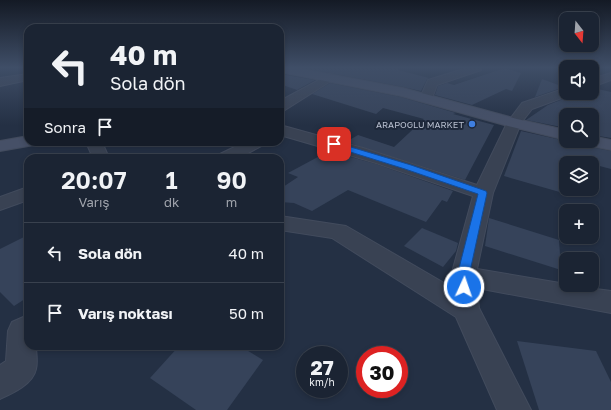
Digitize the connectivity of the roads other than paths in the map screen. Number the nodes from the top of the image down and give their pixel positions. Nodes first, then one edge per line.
1 (313, 87) edge
2 (379, 87) edge
3 (430, 87) edge
4 (559, 95) edge
5 (426, 98) junction
6 (284, 105) edge
7 (514, 123) junction
8 (284, 131) edge
9 (559, 133) edge
10 (24, 142) edge
11 (599, 142) edge
12 (611, 145) edge
13 (0, 146) edge
14 (249, 146) edge
15 (234, 154) edge
16 (483, 193) junction
17 (24, 195) edge
18 (0, 204) edge
19 (284, 223) edge
20 (463, 276) junction
21 (611, 302) edge
22 (466, 309) junction
23 (24, 329) edge
24 (0, 383) edge
25 (514, 410) edge

1 - 6 street
2 - 5 street
3 - 5 street
4 - 7 street
5 - 7 street
7 - 9 street
7 - 16 street
8 - 16 street
10 - 13 street
11 - 12 street
14 - 15 street
16 - 20 street
17 - 18 street
19 - 22 street
20 - 21 street
20 - 22 street
22 - 25 street
23 - 24 street

